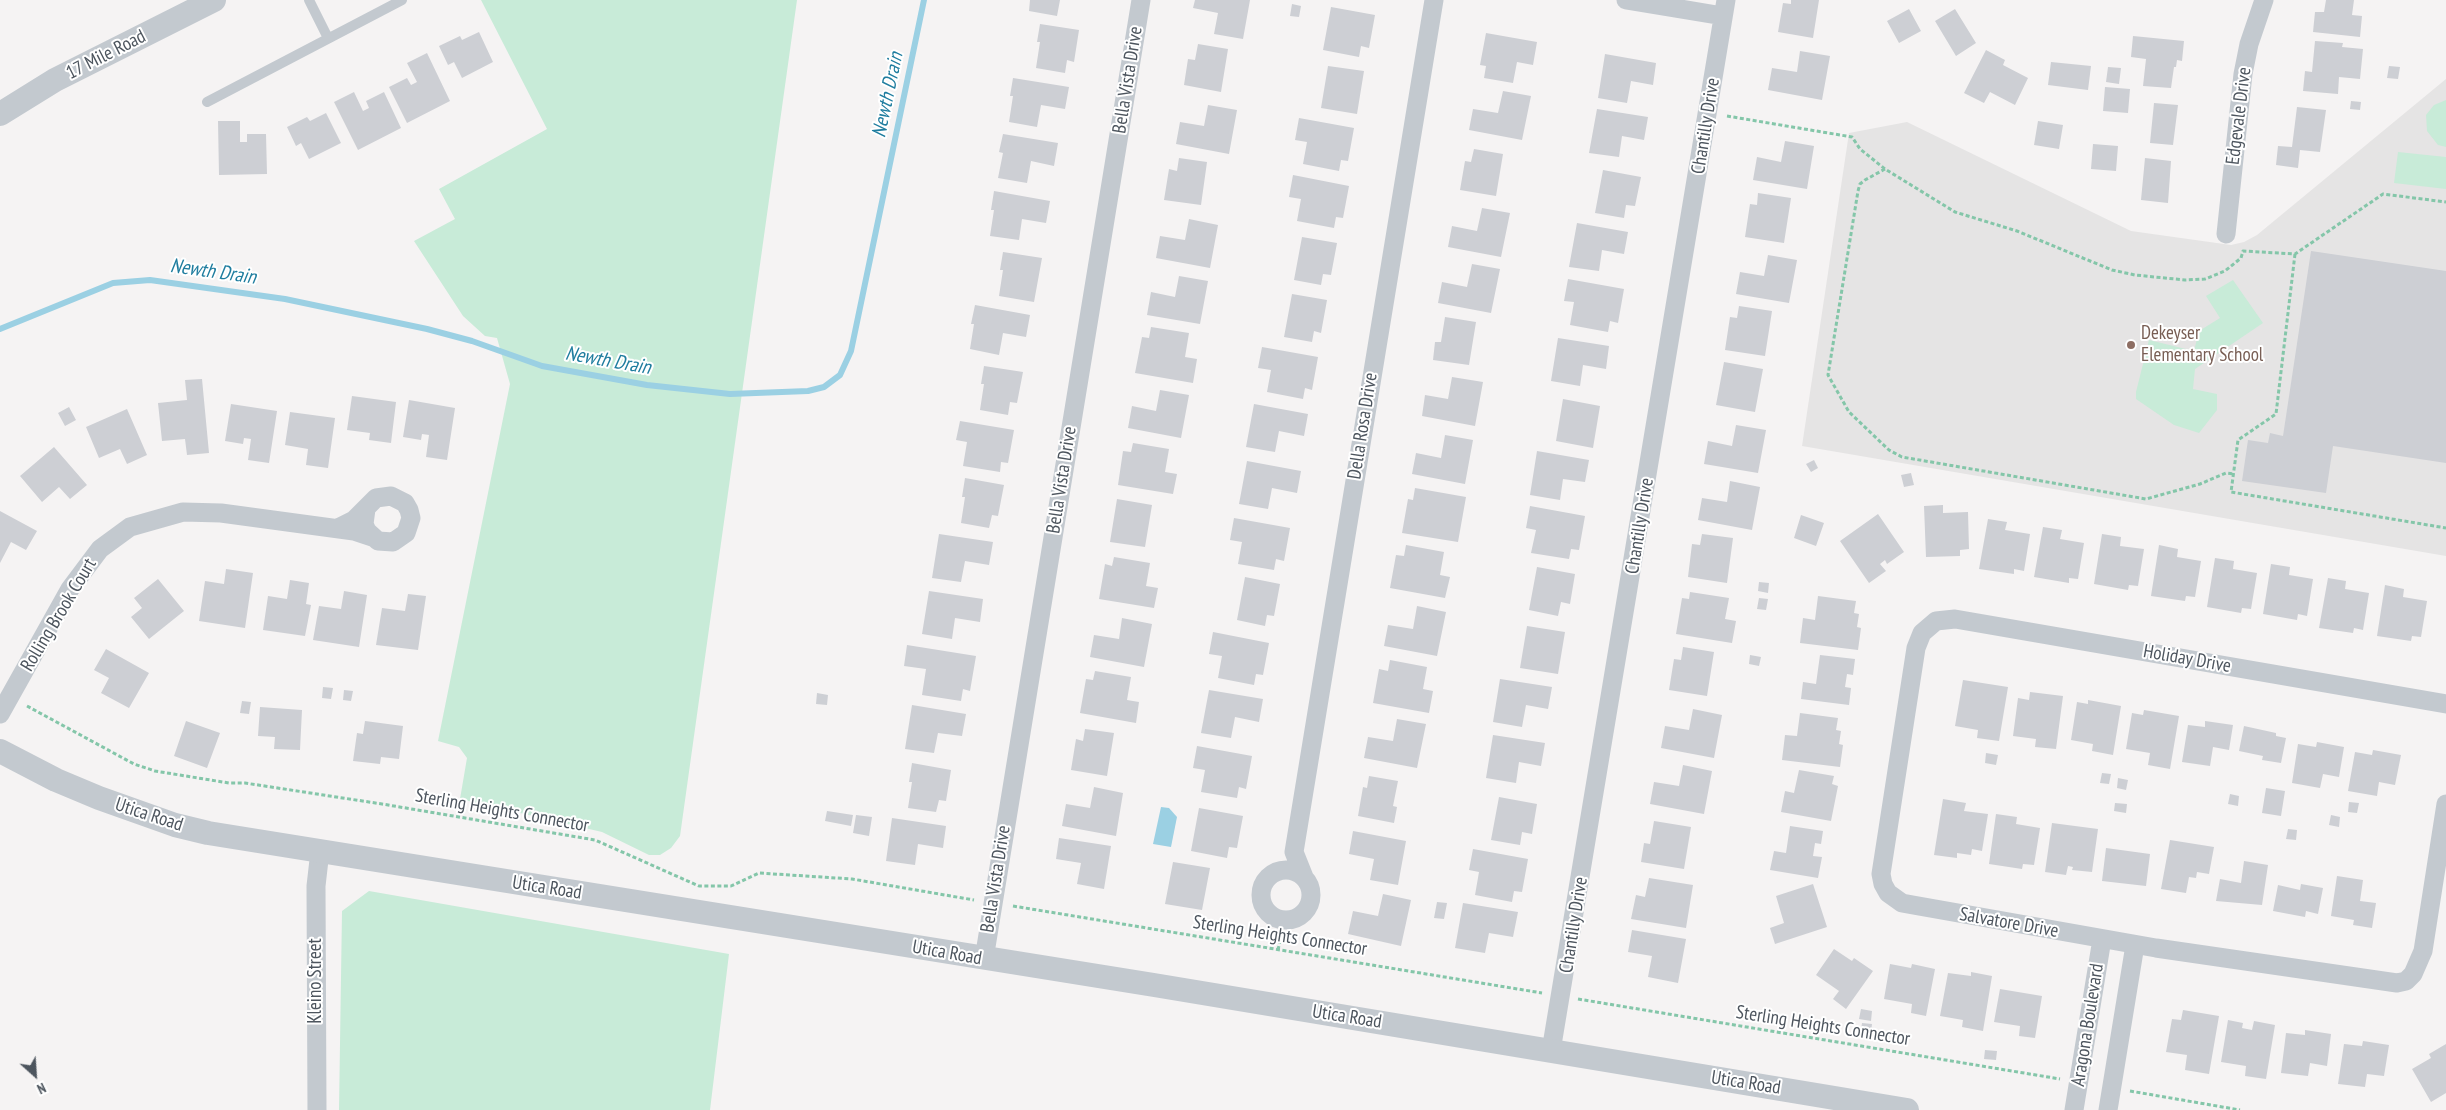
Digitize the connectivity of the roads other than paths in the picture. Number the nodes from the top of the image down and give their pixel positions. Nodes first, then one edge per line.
1 (214, 0) edge
2 (309, 0) edge
3 (402, 0) edge
4 (1141, 0) edge
5 (1434, 0) edge
6 (1626, 0) edge
7 (2264, 0) edge
8 (1724, 8) edge
9 (328, 38) junction
10 (207, 102) dead end
11 (0, 114) edge
12 (2226, 234) dead end
13 (366, 509) junction
14 (338, 528) junction
15 (372, 537) junction
16 (1929, 626) joint
17 (2446, 704) edge
18 (0, 714) edge
19 (0, 751) edge
20 (2446, 804) edge
21 (320, 851) junction
22 (1294, 852) junction
23 (1273, 873) junction
24 (1304, 877) junction
25 (2102, 939) junction
26 (2135, 945) junction
27 (984, 959) junction
28 (1552, 1051) junction
29 (317, 1110) edge
30 (1906, 1110) edge
31 (2074, 1110) edge
32 (2108, 1110) edge

1 - 11 street, 17 Mile Road
2 - 9 lane
3 - 9 lane
4 - 27 street, Bella Vista Drive
5 - 22 street, Della Rosa Drive
6 - 8 street
7 - 12 street, Edgevale Drive
8 - 28 street, Chantilly Drive
9 - 10 lane
13 - 14 street, Rolling Brook Court
13 - 15 street
13 - 15 street, Rolling Brook Court
14 - 15 street, Rolling Brook Court
14 - 18 street, Rolling Brook Court
16 - 17 street, Holiday Drive
16 - 25 street, Salvatore Drive
19 - 21 street, Utica Road
20 - 26 street, Salvatore Drive
21 - 27 street, Utica Road
21 - 29 street, Kleino Street
22 - 23 street
22 - 24 street
23 - 24 street
23 - 24 street
25 - 26 street, Salvatore Drive
25 - 31 street, Aragona Boulevard
26 - 32 street, Aragona Boulevard
27 - 28 street, Utica Road
28 - 30 street, Utica Road

